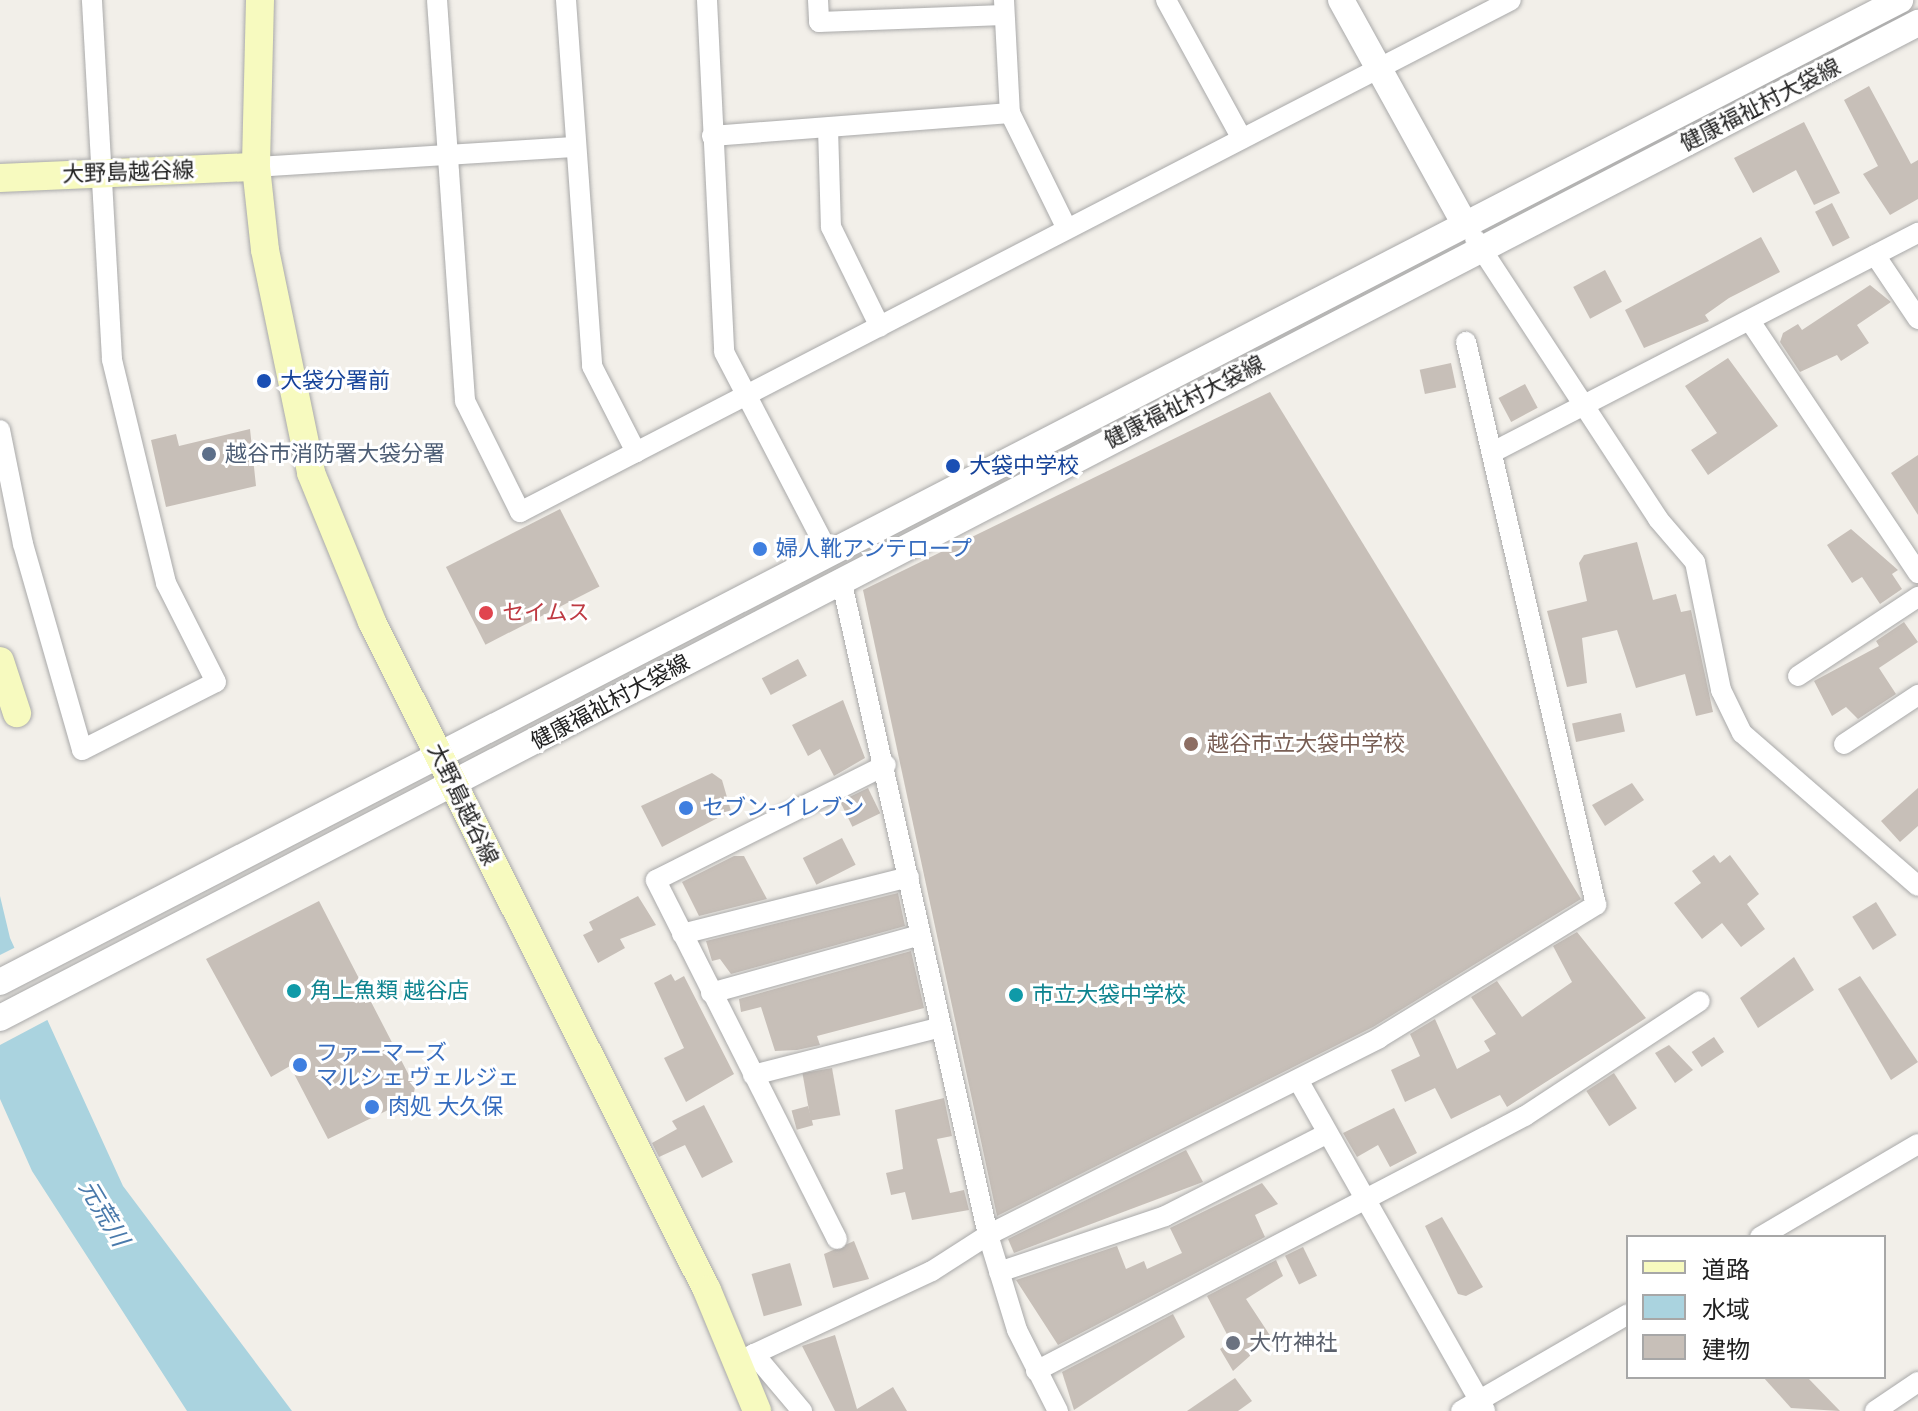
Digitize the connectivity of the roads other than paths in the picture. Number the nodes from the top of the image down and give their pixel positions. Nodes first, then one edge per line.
1 (92, 0) edge
2 (260, 0) edge
3 (437, 0) edge
4 (566, 0) edge
5 (707, 0) edge
6 (818, 0) edge
7 (1166, 0) edge
8 (1341, 0) edge
9 (1511, 0) edge
10 (1900, 0) edge
11 (1004, 7) edge
12 (1918, 23) edge
13 (1378, 70) junction
14 (1010, 113) junction
15 (828, 128) junction
16 (712, 136) junction
17 (1242, 139) junction
18 (575, 147) junction
19 (447, 154) junction
20 (256, 167) junction
21 (104, 172) junction
22 (0, 178) edge
23 (1465, 225) junction
24 (1067, 229) junction
25 (1918, 233) edge
26 (1481, 248) junction
27 (1875, 255) junction
28 (1918, 319) edge
29 (1750, 321) junction
30 (880, 327) junction
31 (1466, 342) dead end
32 (749, 395) junction
33 (1582, 406) junction
34 (0, 430) edge
35 (636, 452) junction
36 (1493, 452) junction
37 (829, 554) junction
38 (1918, 573) edge
39 (841, 579) junction
40 (1918, 597) edge
41 (0, 661) edge
42 (1798, 676) dead end
43 (1918, 695) edge
44 (17, 713) dead end
45 (1844, 744) dead end
46 (438, 753) junction
47 (886, 765) junction
48 (453, 786) junction
49 (909, 877) junction
50 (1918, 886) edge
51 (682, 934) junction
52 (920, 935) junction
53 (0, 982) edge
54 (711, 993) junction
55 (1700, 1001) dead end
56 (0, 1018) edge
57 (941, 1027) junction
58 (753, 1075) junction
59 (1298, 1080) junction
60 (1326, 1134) junction
61 (1918, 1144) edge
62 (1362, 1202) junction
63 (988, 1235) junction
64 (1763, 1235) edge
65 (837, 1239) dead end
66 (999, 1272) junction
67 (1626, 1315) edge
68 (747, 1358) junction
69 (1036, 1371) junction
70 (1918, 1382) edge
71 (1475, 1408) edge
72 (757, 1411) edge
73 (802, 1411) edge
74 (1058, 1411) edge
75 (1875, 1411) edge

1 - 21 street
2 - 20 main road, 大野島越谷線
3 - 19 street
4 - 18 street
5 - 16 street
6 - 11 street
7 - 17 street
8 - 13 street
9 - 13 street
10 - 23 street, 健康福祉村大袋線
11 - 14 street
12 - 26 street, 健康福祉村大袋線
13 - 17 street
13 - 23 street
14 - 15 street
14 - 24 street
15 - 16 street
15 - 30 street
16 - 32 street
17 - 24 street
18 - 19 street
18 - 35 street
19 - 20 street
19 - 35 street
20 - 21 main road, 大野島越谷線
20 - 46 main road, 大野島越谷線
21 - 22 main road, 大野島越谷線
21 - 34 street
23 - 26 street
23 - 37 street, 健康福祉村大袋線
24 - 30 street
25 - 27 street
26 - 33 street
26 - 39 street, 健康福祉村大袋線
27 - 28 street
27 - 29 street
29 - 33 street
29 - 38 street
30 - 32 street
31 - 36 street
32 - 35 street
32 - 37 street
33 - 36 street
33 - 50 street
36 - 59 street
37 - 46 street, 健康福祉村大袋線
39 - 47 street
39 - 48 street, 健康福祉村大袋線
40 - 42 street
41 - 44 main road
43 - 45 street
46 - 48 main road, 大野島越谷線
46 - 53 street, 健康福祉村大袋線
47 - 49 street
47 - 51 street
48 - 56 street, 健康福祉村大袋線
48 - 68 main road, 大野島越谷線
49 - 51 street
49 - 52 street
51 - 54 street
52 - 54 street
52 - 57 street
54 - 58 street
55 - 62 street
57 - 58 street
57 - 63 street
58 - 65 street
59 - 60 street
59 - 63 street
60 - 62 street
60 - 66 street
61 - 64 street
62 - 69 street
62 - 71 street
63 - 66 street
63 - 68 street
66 - 69 street
67 - 71 street
68 - 72 main road, 大野島越谷線
68 - 73 street
69 - 74 street
70 - 75 street

